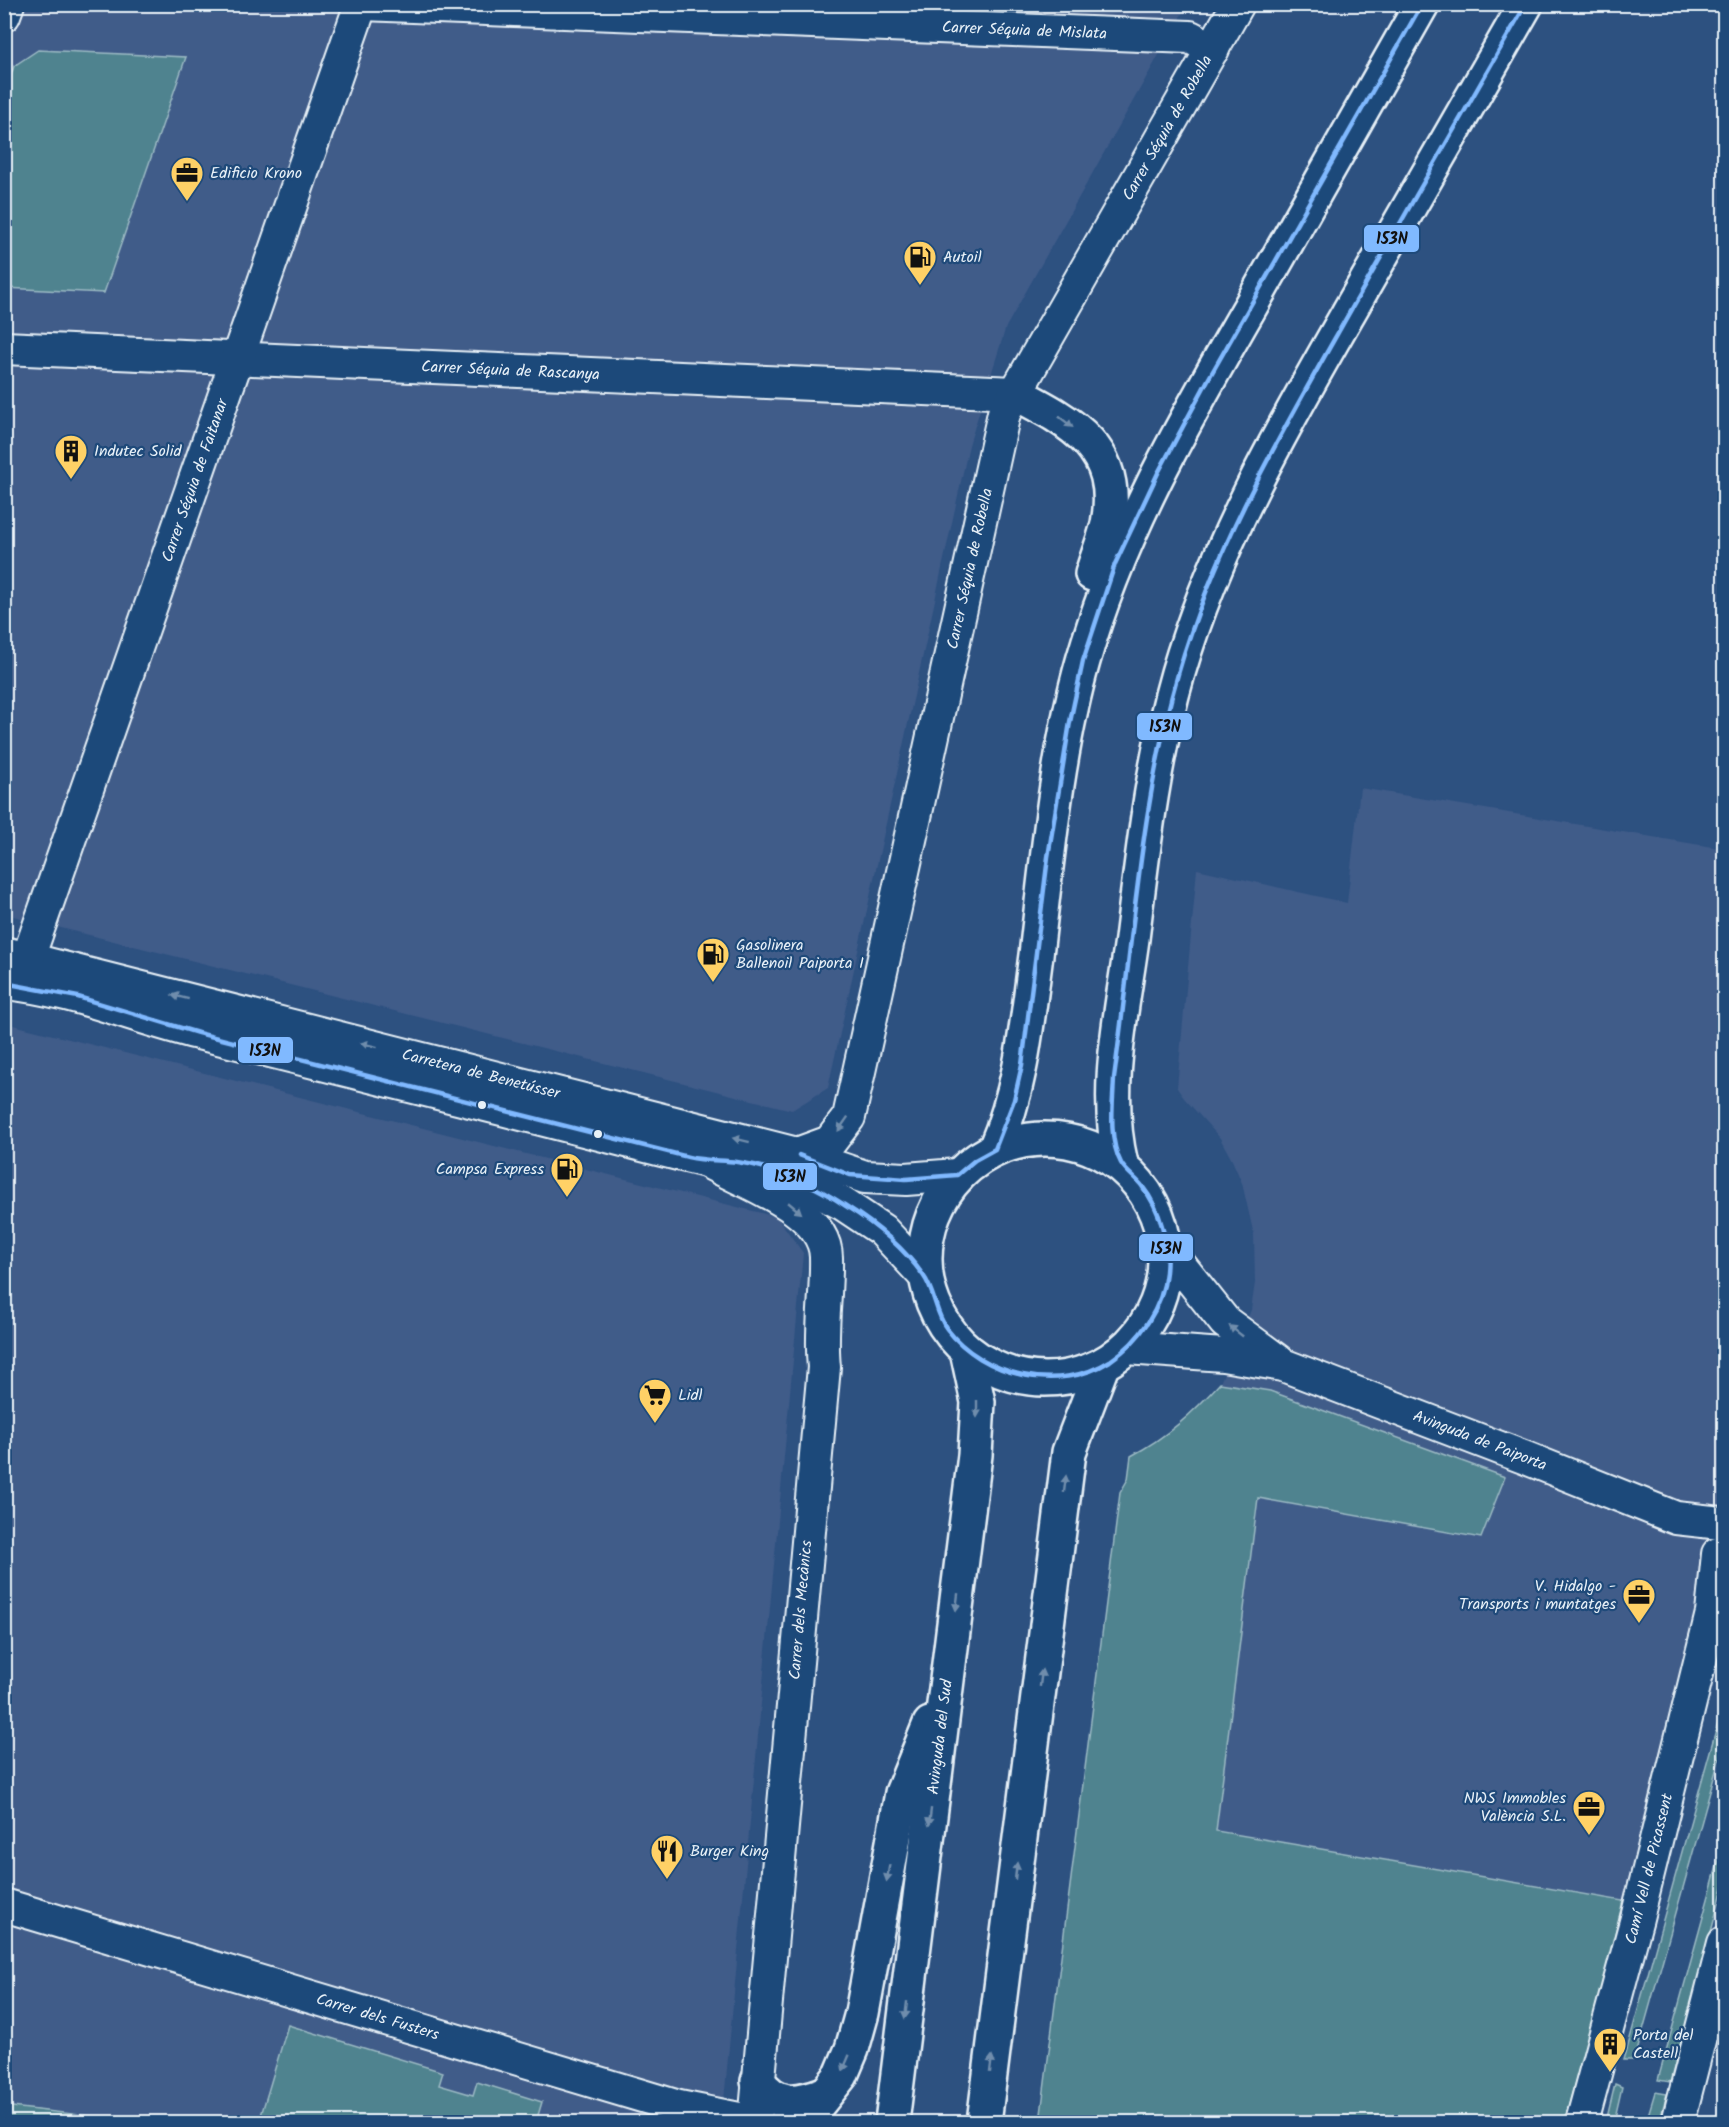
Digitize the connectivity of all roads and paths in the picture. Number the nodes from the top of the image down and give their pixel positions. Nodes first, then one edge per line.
1 (8, 4) edge
2 (362, 4) edge
3 (1238, 4) edge
4 (1422, 4) edge
5 (1526, 4) edge
6 (4, 15) edge
7 (1213, 49) junction
8 (4, 348) edge
9 (237, 358) junction
10 (1016, 393) junction
11 (1083, 661) junction
12 (16, 955) edge
13 (4, 983) edge
14 (995, 1149) junction
15 (797, 1154) junction
16 (706, 1161) junction
17 (1121, 1164) junction
18 (957, 1175) junction
19 (1167, 1249) junction
20 (926, 1278) junction
21 (967, 1351) junction
22 (1115, 1357) junction
23 (1283, 1365) junction
24 (1721, 1547) edge
25 (948, 1678) junction
26 (4, 1905) edge
27 (1725, 1943) edge
28 (1720, 1982) edge
29 (758, 2081) junction
30 (828, 2093) junction
31 (754, 2122) edge
32 (787, 2122) edge
33 (892, 2122) edge
34 (984, 2122) edge
35 (1582, 2122) edge
36 (1678, 2122) edge

1 - 6 street
2 - 7 street, Carrer Séquia de Mislata
2 - 9 street, Carrer Séquia de Faitanar
3 - 7 street, Carrer Séquia de Robella
4 - 11 main road
5 - 17 main road
7 - 10 street, Carrer Séquia de Robella
8 - 9 street, Carrer Séquia de Rascanya
9 - 10 street, Carrer Séquia de Rascanya
9 - 12 street, Carrer Séquia de Faitanar
10 -> 11 main road
10 -> 15 street, Carrer Séquia de Robella
11 - 14 main road
15 -> 12 street, Carretera de Benetússer
13 - 16 street, Carretera de Benetússer
14 - 17 main road
14 - 18 main road
15 - 18 street, Carretera de Benetússer
16 - 20 street, Carretera de Benetússer
16 -> 29 street, Carrer dels Mecànics
17 - 19 main road
18 - 20 main road
19 - 22 main road
23 -> 19 street
20 - 21 main road
21 - 22 main road
21 -> 25 main road, Avinguda del Sud
22 - 23 street
34 -> 22 main road
23 - 24 street, Avinguda de Paiporta
24 - 35 street, Camí Vell de Picassent
25 -> 30 main road
25 -> 33 main road, Avinguda del Sud
26 - 31 street, Carrer dels Fusters
27 - 28 street
28 - 36 street
29 - 30 main road
29 - 31 street, Carrer dels Mecànics
30 - 32 main road

